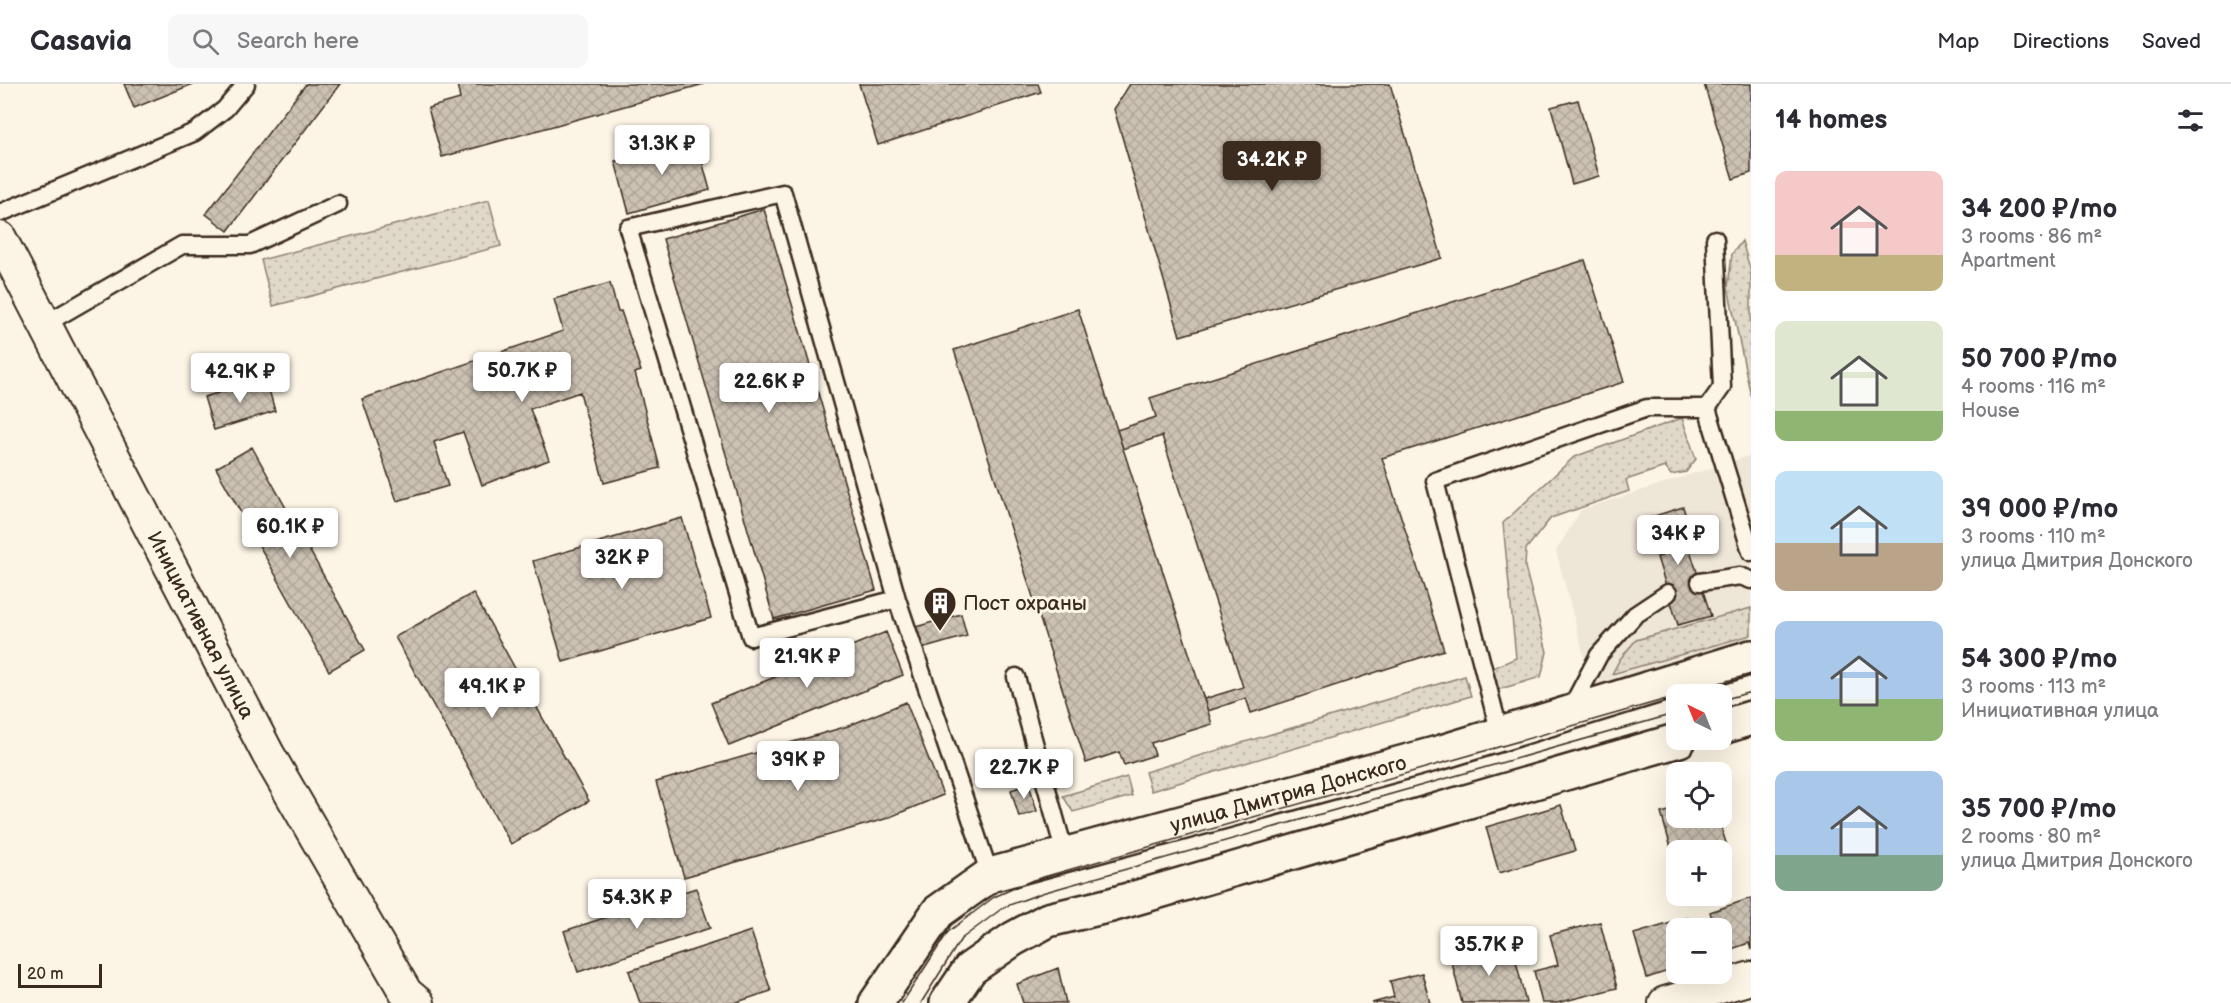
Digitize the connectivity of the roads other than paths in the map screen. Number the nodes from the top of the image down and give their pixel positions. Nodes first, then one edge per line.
1 (246, 84) edge
2 (338, 204) dead end
3 (0, 213) edge
4 (0, 238) edge
5 (1715, 239) dead end
6 (45, 324) junction
7 (1707, 408) junction
8 (1751, 552) edge
9 (1751, 580) edge
10 (1700, 582) dead end
11 (1668, 592) dead end
12 (897, 599) junction
13 (1751, 657) edge
14 (1016, 677) dead end
15 (1569, 713) junction
16 (1751, 718) edge
17 (1732, 724) edge
18 (1500, 734) junction
19 (1666, 743) edge
20 (1065, 854) junction
21 (990, 875) junction
22 (1751, 978) edge
23 (418, 1003) edge
24 (876, 1003) edge
25 (946, 1003) edge
26 (1665, 1003) edge

1 - 3 lane
2 - 6 lane
4 - 6 street, Инициативная улица
5 - 7 lane
6 - 23 street, Инициативная улица
7 - 8 lane
7 - 18 lane
9 - 10 lane
11 - 15 lane
12 - 12 lane
12 - 21 lane
13 - 15 street, улица Дмитрия Донского
14 - 20 lane
15 - 18 street, улица Дмитрия Донского
16 - 17 street
18 - 20 street, улица Дмитрия Донского
19 - 25 street
20 - 21 street, улица Дмитрия Донского
21 - 24 street, улица Дмитрия Донского
22 - 26 street

